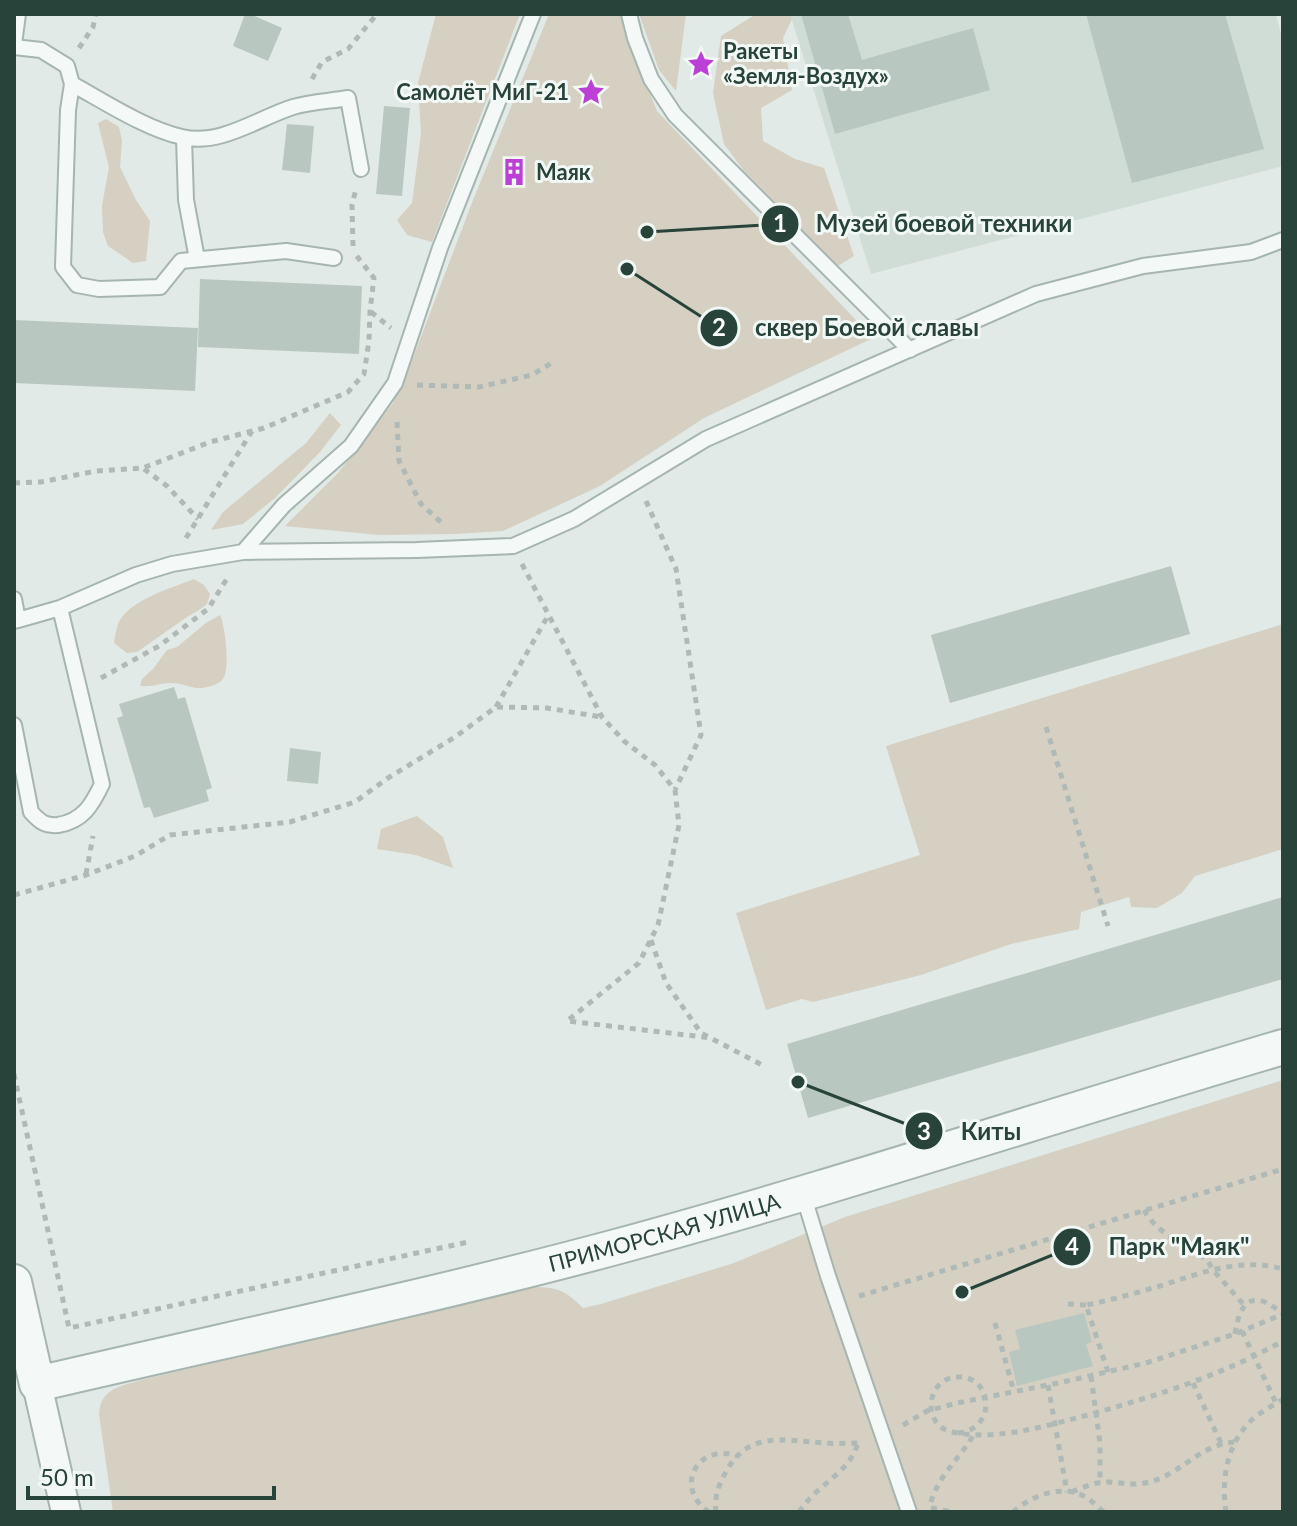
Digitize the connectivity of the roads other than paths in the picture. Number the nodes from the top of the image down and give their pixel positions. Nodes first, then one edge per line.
1 (18, 14) edge
2 (533, 14) edge
3 (629, 14) edge
4 (14, 46) edge
5 (72, 84) junction
6 (184, 138) junction
7 (361, 169) road end
8 (1283, 240) edge
9 (334, 258) dead end
10 (197, 259) junction
11 (910, 350) junction
12 (243, 552) junction
13 (14, 599) edge
14 (60, 608) junction
15 (16, 621) edge
16 (14, 725) edge
17 (1283, 1047) edge
18 (803, 1193) junction
19 (14, 1282) edge
20 (37, 1384) junction
21 (66, 1512) edge
22 (909, 1512) edge

1 - 4 lane
2 - 12 lane
3 - 11 lane
4 - 5 lane
5 - 6 lane
5 - 10 lane
6 - 7 lane
6 - 10 lane
8 - 11 lane
9 - 10 lane
11 - 12 lane
12 - 14 lane
13 - 15 lane
14 - 15 lane
14 - 16 lane
17 - 18 street, ПРИМОРСКАЯ УЛИЦА
18 - 20 street, ПРИМОРСКАЯ УЛИЦА
18 - 22 lane
19 - 20 street
20 - 21 street

